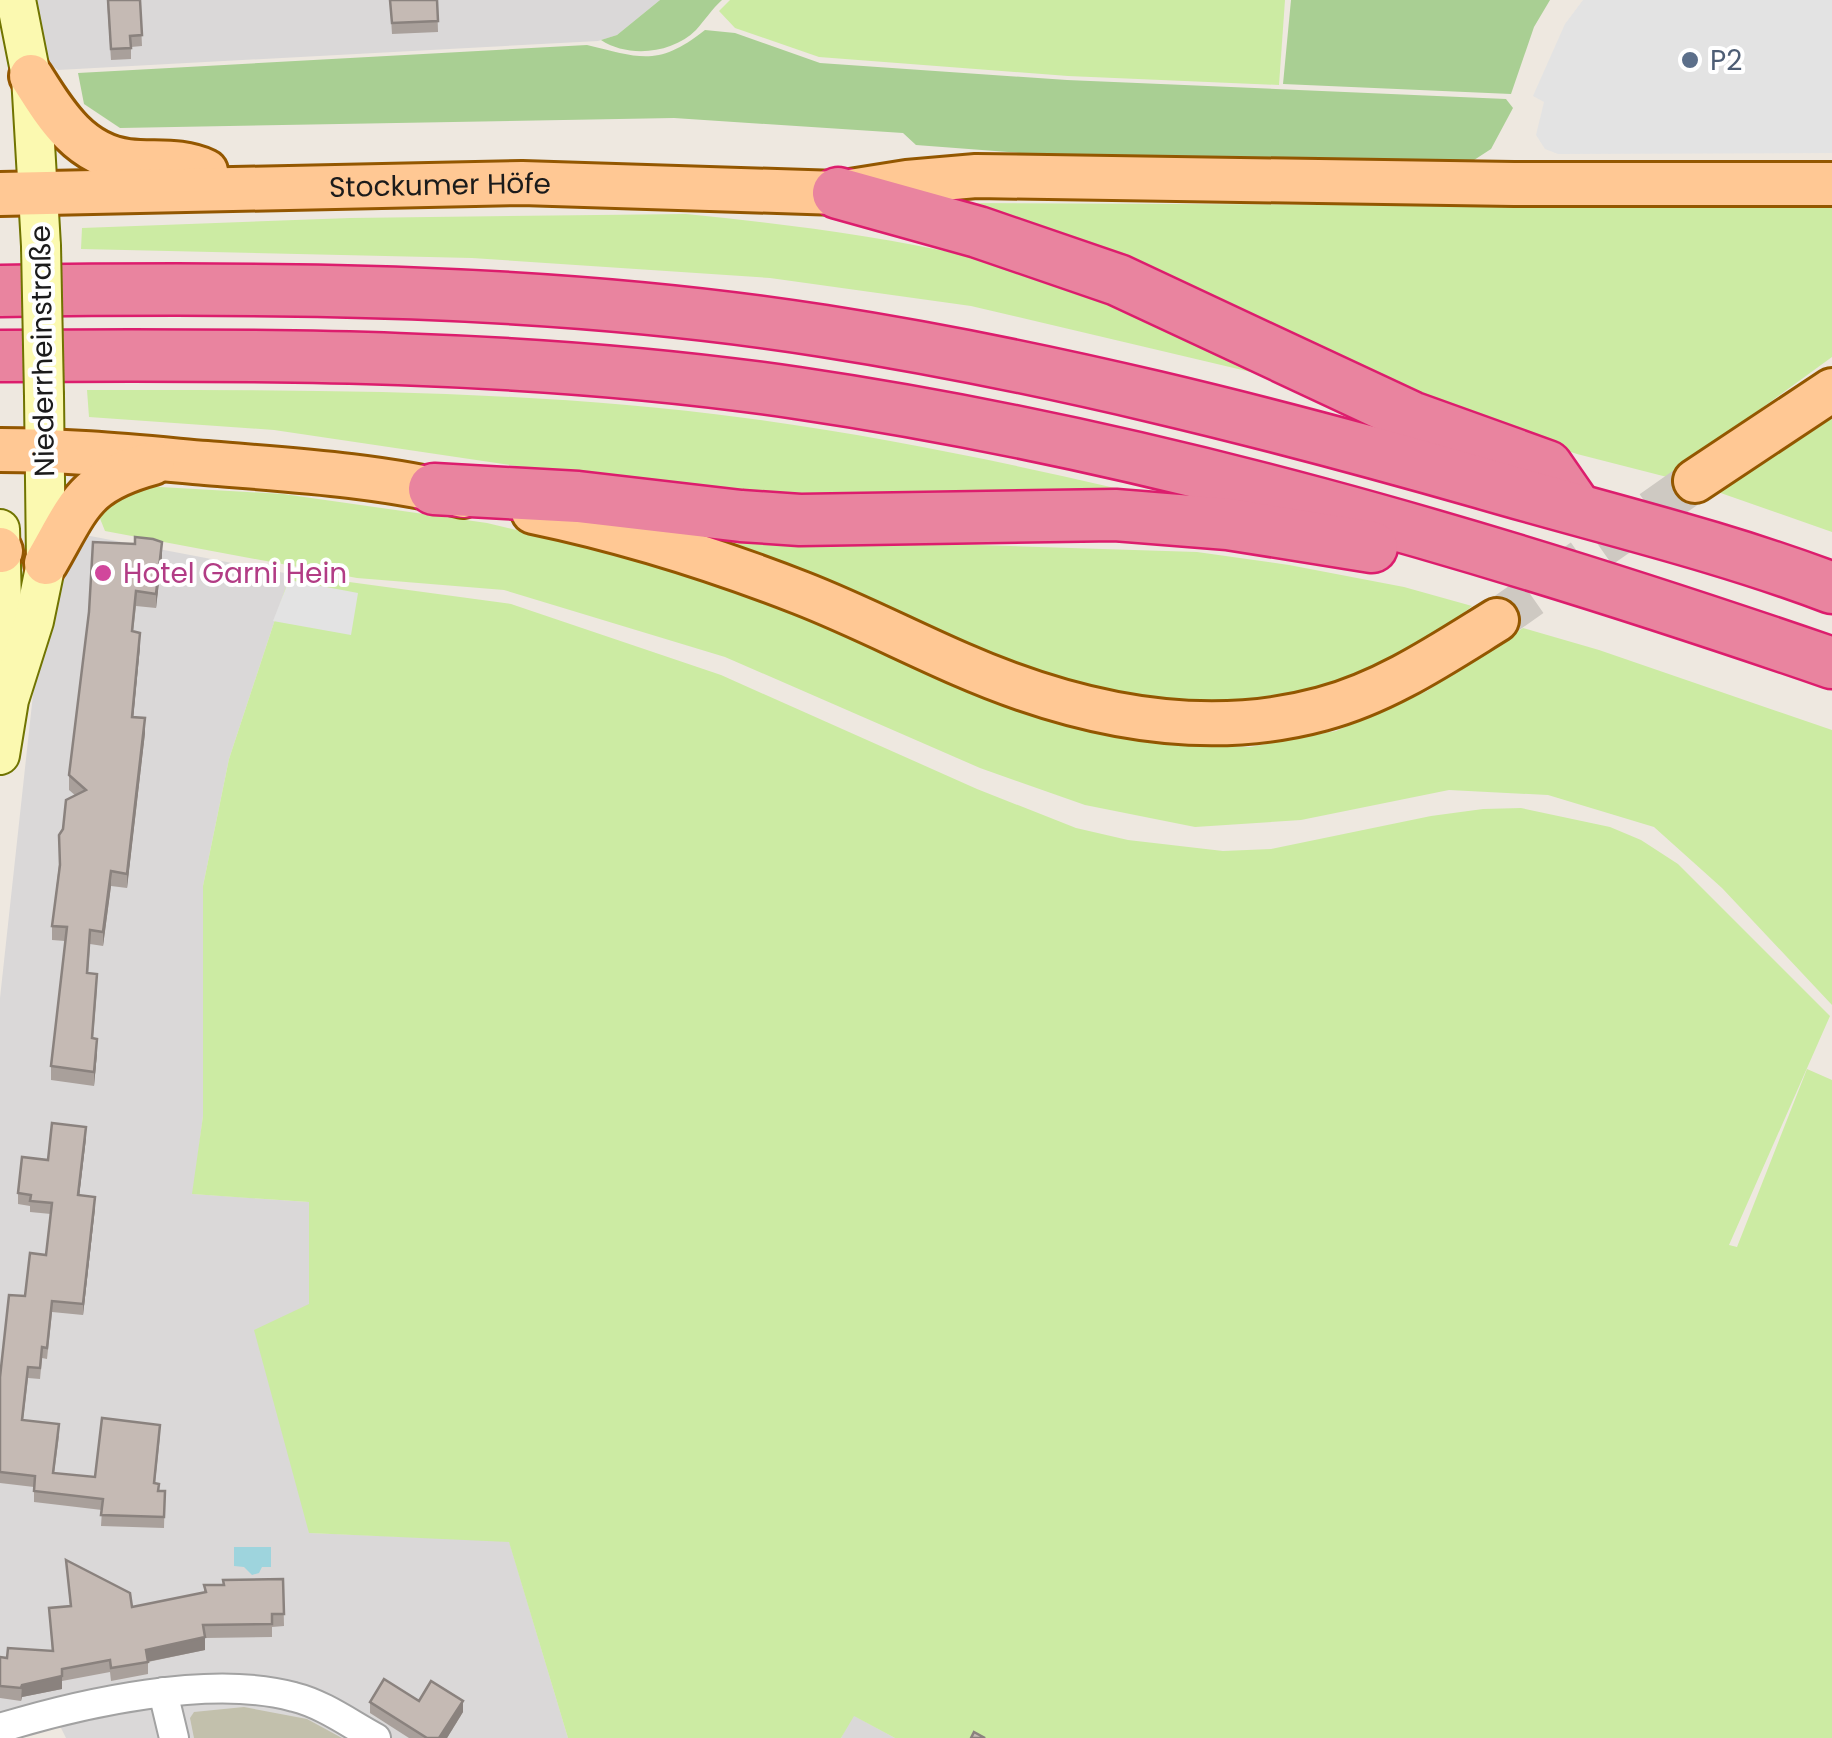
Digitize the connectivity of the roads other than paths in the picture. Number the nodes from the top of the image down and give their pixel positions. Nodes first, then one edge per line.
1 (16, 0) edge
2 (31, 76) junction
3 (1832, 184) edge
4 (247, 190) junction
5 (20, 194) edge
6 (838, 194) junction
7 (0, 291) edge
8 (0, 356) edge
9 (1832, 390) edge
10 (0, 450) edge
11 (44, 450) junction
12 (166, 460) junction
13 (1695, 481) tunnel mouth
14 (434, 488) junction
15 (1577, 510) junction
16 (0, 543) edge
17 (46, 563) junction
18 (1832, 588) edge
19 (1703, 618) junction
20 (1497, 620) tunnel mouth
21 (1832, 663) edge
22 (9, 700) junction
23 (0, 755) edge
24 (163, 1692) junction
25 (0, 1728) edge
26 (174, 1738) edge
27 (376, 1738) edge

1 - 2 main road, Niederrheinstraße
2 - 4 main road
2 - 5 main road, Niederrheinstraße
3 - 6 main road, Stockumer Höfe
4 - 5 main road, Stockumer Höfe
4 - 6 main road, Stockumer Höfe
5 - 11 main road, Niederrheinstraße, bridge
6 - 15 highway
7 - 15 highway
8 - 19 highway
9 - 13 main road
10 - 11 main road
11 - 12 main road
11 - 17 main road, Niederrheinstraße
12 - 14 main road
12 - 17 main road
14 - 19 highway
14 - 20 main road
15 - 18 highway
16 - 22 main road, Niederrheinstraße
17 - 22 main road, Niederrheinstraße
19 - 21 highway
22 - 23 main road, Niederrheinstraße
24 - 25 street
24 - 26 street
24 - 27 street

